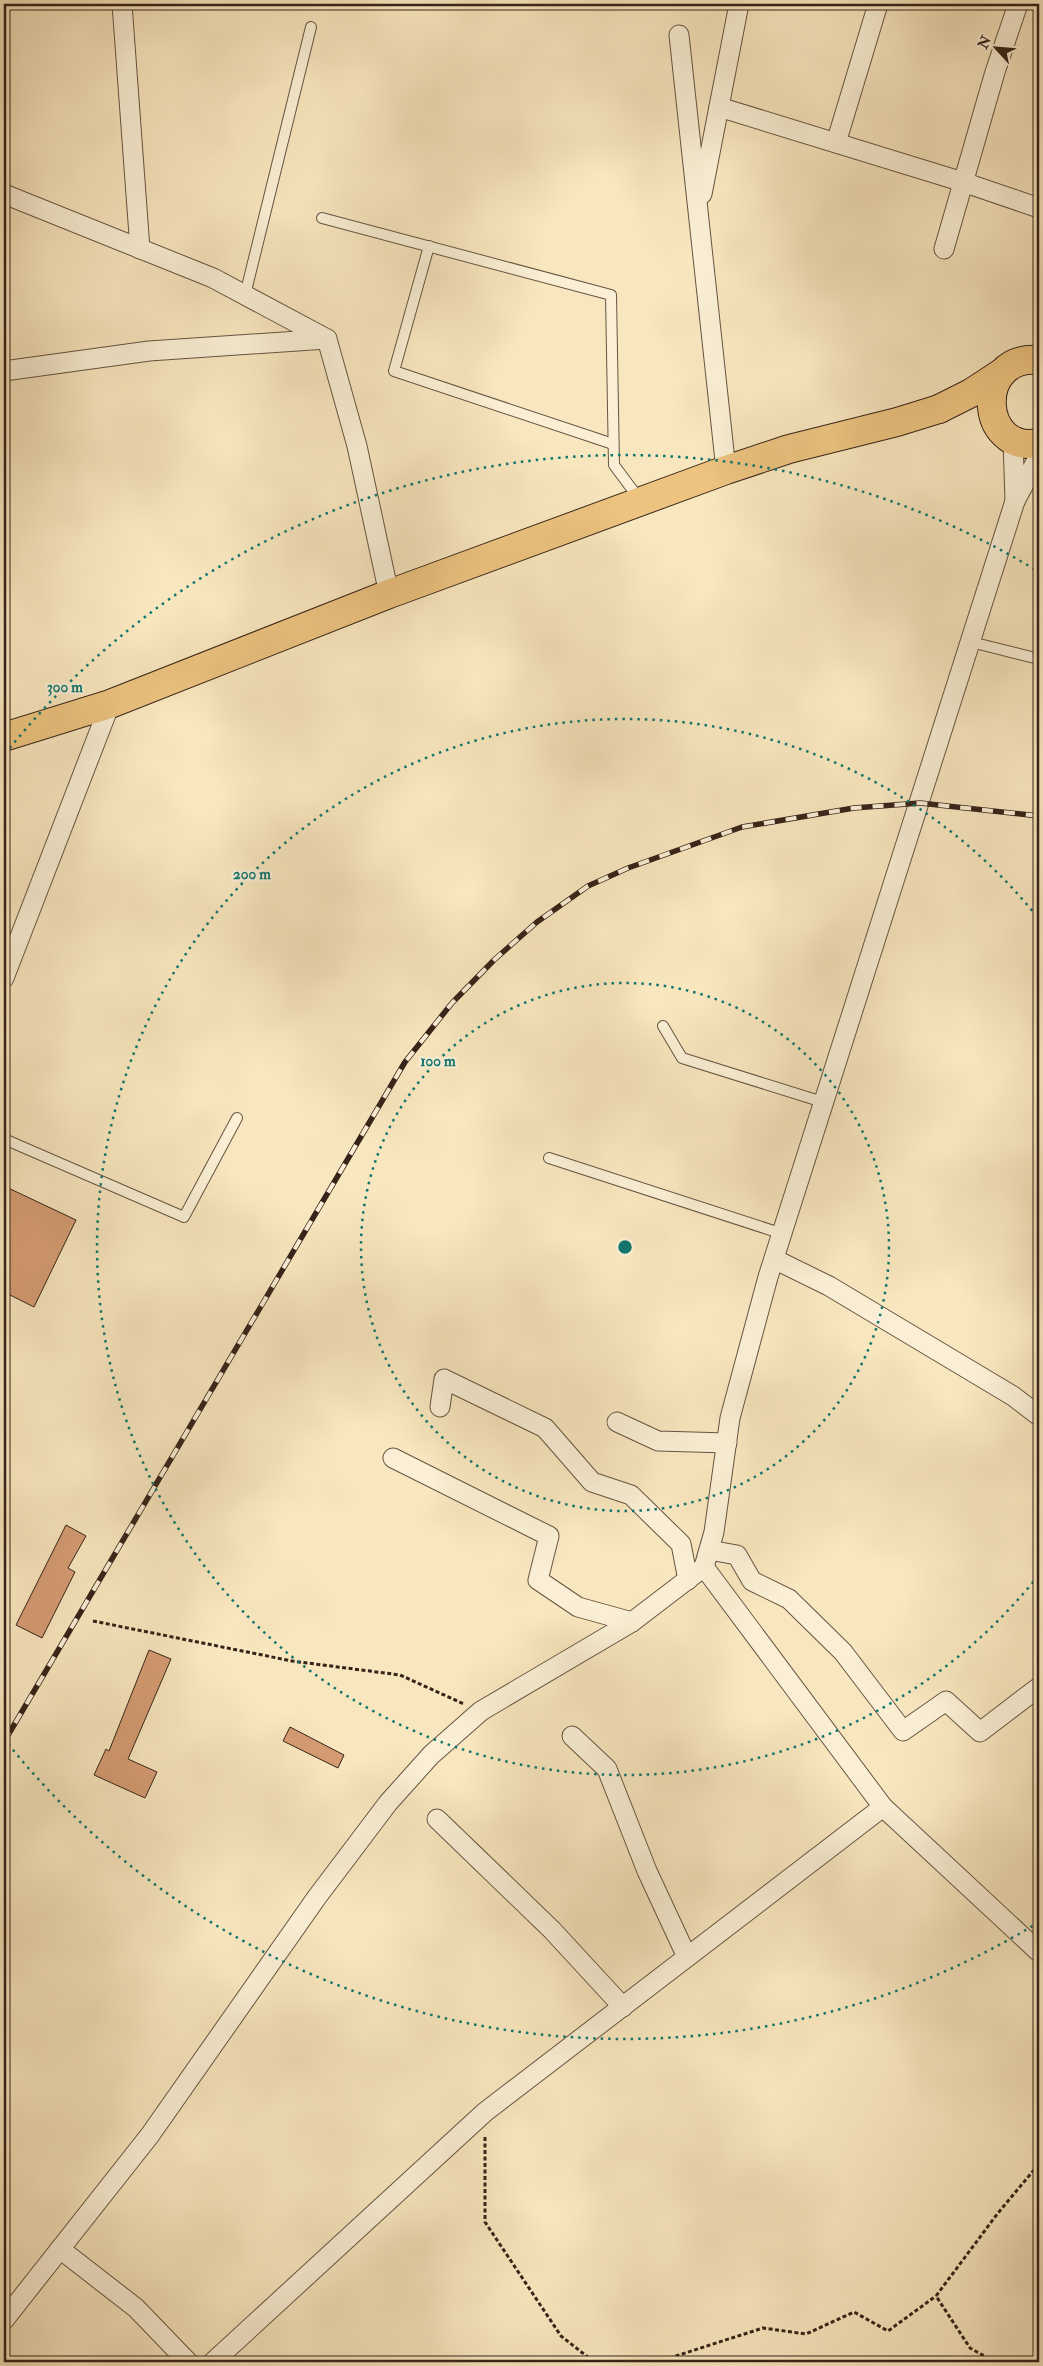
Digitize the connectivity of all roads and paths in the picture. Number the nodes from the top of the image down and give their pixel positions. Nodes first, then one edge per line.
1 (122, 4) edge
2 (739, 4) edge
3 (878, 4) edge
4 (1018, 4) edge
5 (311, 28) dead end
6 (680, 35) dead end
7 (718, 107) junction
8 (836, 143) junction
9 (963, 182) junction
10 (4, 194) edge
11 (1039, 208) edge
12 (698, 215) junction
13 (322, 218) dead end
14 (429, 246) junction
15 (140, 249) junction
16 (944, 249) dead end
17 (245, 295) junction
18 (327, 339) junction
19 (1027, 360) edge
20 (4, 371) edge
21 (939, 408) junction
22 (1009, 437) junction
23 (613, 444) junction
24 (1039, 444) edge
25 (1039, 456) edge
26 (726, 470) junction
27 (640, 501) junction
28 (1015, 501) junction
29 (389, 594) junction
30 (971, 642) junction
31 (1039, 660) edge
32 (110, 704) junction
33 (4, 737) edge
34 (4, 978) edge
35 (664, 1026) dead end
36 (826, 1103) junction
37 (237, 1118) dead end
38 (4, 1138) edge
39 (549, 1158) dead end
40 (783, 1234) junction
41 (774, 1259) junction
42 (440, 1407) dead end
43 (1039, 1416) edge
44 (617, 1422) dead end
45 (727, 1443) junction
46 (394, 1458) dead end
47 (706, 1559) junction
48 (688, 1580) junction
49 (93, 1621) dead end
50 (632, 1622) junction
51 (1039, 1687) edge
52 (481, 1711) junction
53 (572, 1736) dead end
54 (883, 1807) junction
55 (437, 1819) dead end
56 (1039, 1952) edge
57 (687, 1957) junction
58 (623, 2007) junction
59 (485, 2112) junction
60 (1039, 2164) edge
61 (60, 2249) junction
62 (936, 2296) junction
63 (4, 2320) edge
64 (188, 2362) edge
65 (212, 2362) edge
66 (594, 2362) edge
67 (657, 2362) edge
68 (995, 2362) edge

1 - 15 street
2 - 7 street
3 - 8 street
4 - 9 street
5 - 17 lane
6 - 12 street
7 - 8 street
7 - 12 street
8 - 9 street
9 - 11 street
9 - 16 street
10 - 15 street
12 - 26 street
13 - 14 lane
14 - 23 lane
14 - 23 lane
15 - 17 street
17 - 18 street
18 - 20 street
18 - 29 street
19 - 21 main road
19 - 22 main road
21 - 22 main road
21 - 26 main road
22 - 24 main road
22 - 28 street
23 - 27 lane
25 - 28 street
26 - 27 main road
27 - 29 main road
28 - 30 street
29 - 32 main road
30 - 31 lane
30 - 36 street
32 - 33 main road
32 - 34 street
35 - 36 lane
36 - 40 street
37 - 38 lane
39 - 40 lane
40 - 41 street
41 - 43 street
41 - 45 street
42 - 48 street
44 - 45 street
45 - 47 street
46 - 50 street
47 - 48 street
47 - 51 street
47 - 54 street
48 - 50 street
49 - 52 path
50 - 52 street
52 - 61 street
53 - 57 street
54 - 56 street
54 - 57 street
55 - 58 street
57 - 58 street
58 - 59 street
59 - 65 street
59 - 66 path
60 - 62 path
61 - 63 street
61 - 64 street
62 - 67 path
62 - 68 path

